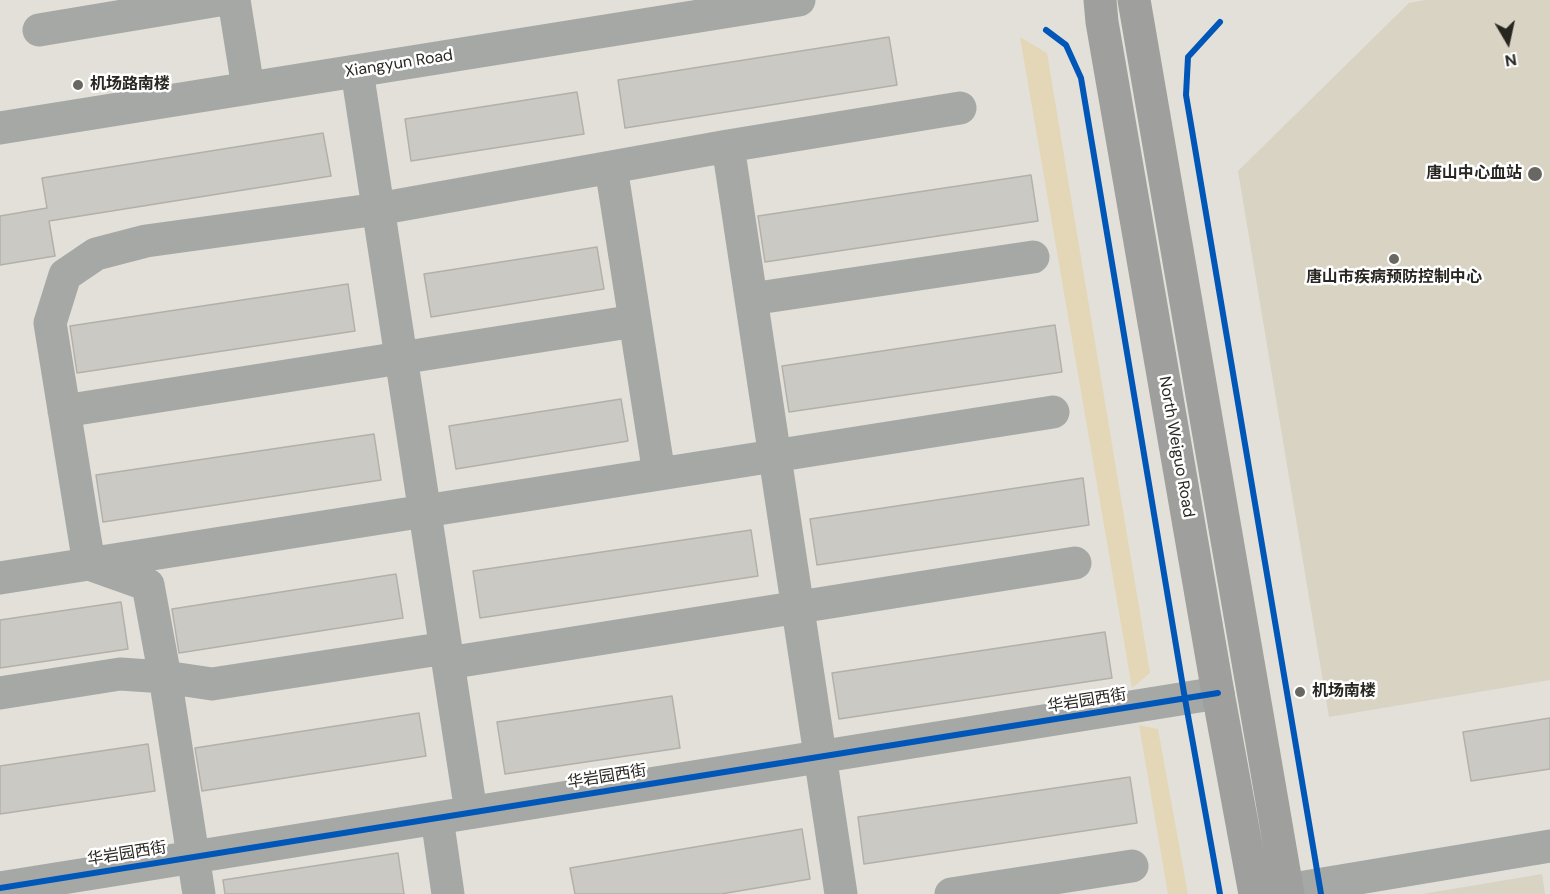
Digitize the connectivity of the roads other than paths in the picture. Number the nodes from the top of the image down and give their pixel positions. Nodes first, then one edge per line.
1 (219, 0) edge
2 (234, 0) edge
3 (799, 0) edge
4 (1100, 0) edge
5 (1134, 0) edge
6 (39, 30) dead end
7 (357, 71) junction
8 (248, 88) junction
9 (960, 108) dead end
10 (0, 128) edge
11 (728, 146) junction
12 (611, 167) junction
13 (378, 209) junction
14 (1033, 257) dead end
15 (752, 299) junction
16 (635, 321) junction
17 (401, 358) junction
18 (64, 411) junction
19 (1053, 412) dead end
20 (775, 456) junction
21 (660, 474) junction
22 (425, 511) junction
23 (1075, 563) dead end
24 (89, 564) junction
25 (0, 578) edge
26 (798, 606) junction
27 (447, 655) junction
28 (165, 677) junction
29 (0, 693) edge
30 (1218, 693) junction
31 (821, 756) junction
32 (471, 812) junction
33 (437, 818) junction
34 (1550, 846) edge
35 (193, 857) junction
36 (1132, 866) dead end
37 (0, 888) edge
38 (1288, 892) edge
39 (199, 894) edge
40 (448, 894) edge
41 (842, 894) edge
42 (951, 894) edge
43 (1255, 894) edge

1 - 6 street
2 - 8 street
3 - 7 street, Xiangyun Road
4 - 30 main road, North Weiguo Road
5 - 38 main road, North Weiguo Road
7 - 8 street, Xiangyun Road
7 - 13 street
8 - 10 street, Xiangyun Road
9 - 11 street
11 - 12 street
11 - 15 street
12 - 13 street
12 - 16 street
13 - 17 street
13 - 18 street
14 - 15 street
15 - 20 street
16 - 17 street
16 - 21 street
17 - 18 street
17 - 22 street
18 - 24 street
19 - 20 street
20 - 21 street
20 - 26 street
21 - 22 street
22 - 24 street
22 - 27 street
23 - 26 street
24 - 25 street
24 - 28 street
26 - 27 street
26 - 31 street
27 - 28 street
27 - 32 street
28 - 29 street
28 - 35 street
30 - 31 street, 华岩园西街
30 - 43 main road, North Weiguo Road
31 - 32 street, 华岩园西街
31 - 41 street
32 - 33 street, 华岩园西街
33 - 35 street, 华岩园西街
33 - 40 street
34 - 38 street
35 - 37 street, 华岩园西街
35 - 39 street
36 - 42 street

